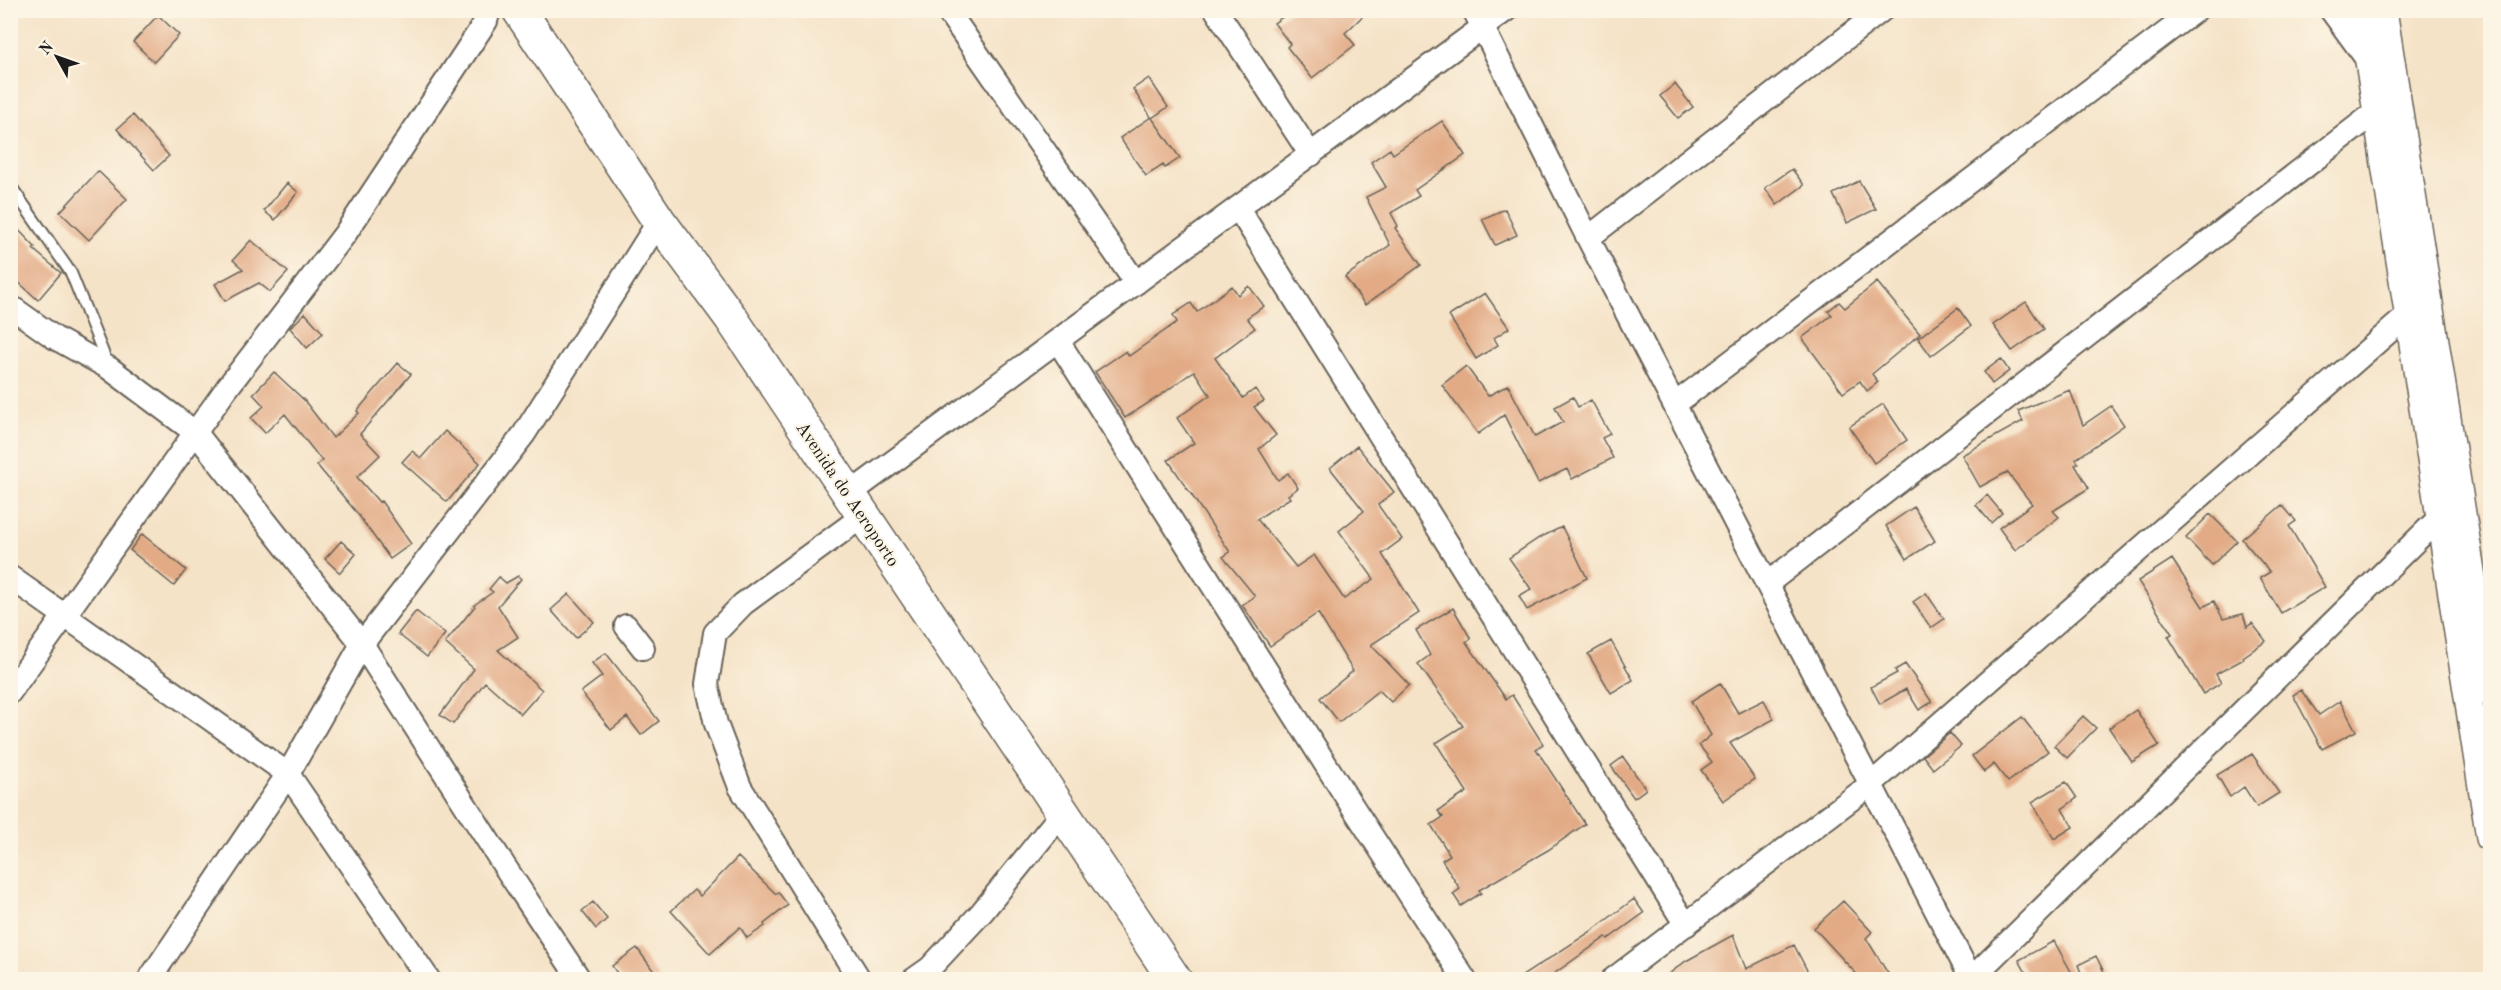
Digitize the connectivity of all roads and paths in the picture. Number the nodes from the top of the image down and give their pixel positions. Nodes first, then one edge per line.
1 (489, 10) edge
2 (519, 10) edge
3 (947, 10) edge
4 (1216, 10) edge
5 (1506, 10) edge
6 (1882, 10) edge
7 (2196, 10) edge
8 (2331, 10) edge
9 (2361, 10) edge
10 (2383, 10) edge
11 (1479, 19) edge
12 (2370, 64) junction
13 (2377, 111) junction
14 (1311, 155) junction
15 (10, 185) edge
16 (1238, 208) junction
17 (659, 221) junction
18 (1588, 238) junction
19 (1136, 283) junction
20 (10, 306) edge
21 (2408, 315) junction
22 (1058, 341) junction
23 (109, 368) junction
24 (1675, 404) junction
25 (196, 433) junction
26 (856, 506) junction
27 (2451, 516) junction
28 (10, 577) edge
29 (1768, 583) junction
30 (66, 615) junction
31 (626, 626) dead end
32 (362, 644) junction
33 (643, 648) dead end
34 (2490, 692) edge
35 (10, 693) edge
36 (288, 774) junction
37 (1870, 785) junction
38 (1062, 813) junction
39 (2490, 838) edge
40 (1686, 925) junction
41 (1971, 979) edge
42 (149, 980) edge
43 (429, 980) edge
44 (580, 980) edge
45 (860, 980) edge
46 (913, 980) edge
47 (1175, 980) edge
48 (1465, 980) edge
49 (1612, 980) edge

1 - 25 street
2 - 17 main road, Avenida do Aeroporto
3 - 19 street
4 - 14 street
5 - 11 street
6 - 18 street
7 - 24 street
8 - 12 street
9 - 12 street
10 - 27 street
11 - 14 street
11 - 18 street
12 - 13 street
13 - 21 street
13 - 29 street
14 - 16 street
15 - 23 lane
16 - 19 street
16 - 40 street
17 - 26 main road, Avenida do Aeroporto
17 - 32 street
18 - 24 street
19 - 22 street
20 - 23 street
21 - 27 street
21 - 37 street
22 - 26 street
22 - 48 street
23 - 25 street
24 - 29 street
25 - 30 street
25 - 32 street
26 - 38 main road, Avenida do Aeroporto
26 - 45 street
27 - 34 street
27 - 39 street
27 - 41 street
28 - 30 street
29 - 37 street
30 - 35 street
30 - 36 street
31 - 33 street
32 - 36 street
32 - 44 street
36 - 42 street
36 - 43 street
37 - 40 street
37 - 41 street
38 - 46 street
38 - 47 main road, Avenida do Aeroporto
40 - 49 street

